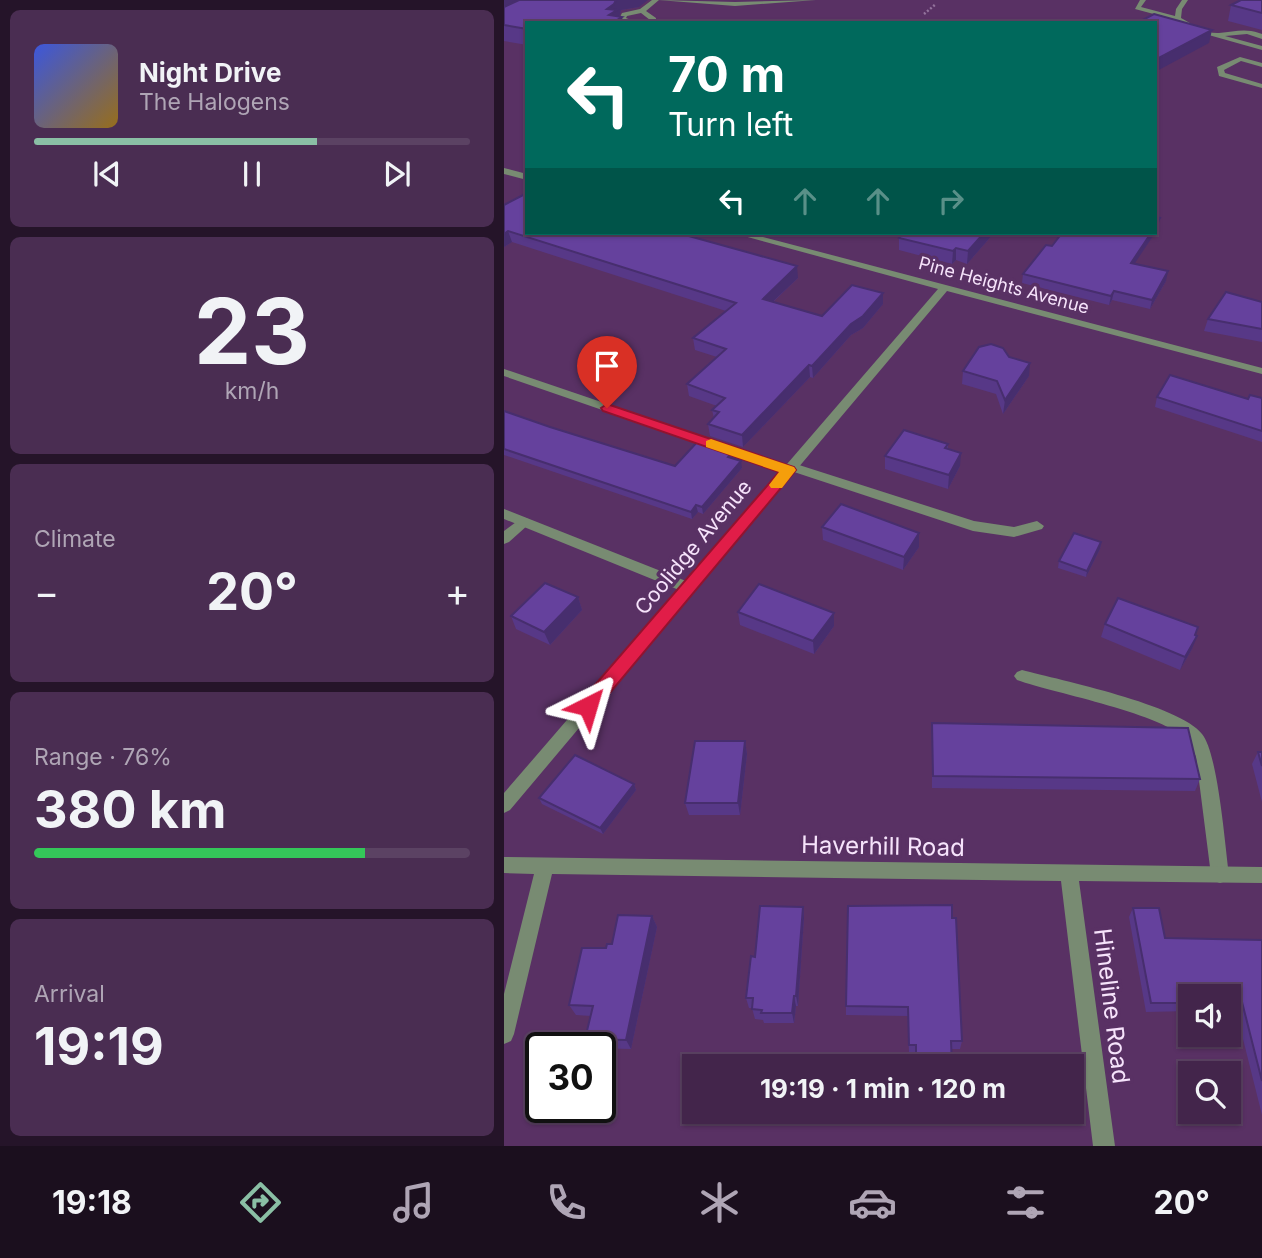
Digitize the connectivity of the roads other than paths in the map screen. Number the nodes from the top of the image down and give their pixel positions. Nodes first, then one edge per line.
1 (656, 0) edge
2 (661, 0) edge
3 (813, 0) edge
4 (1143, 0) edge
5 (1185, 0) edge
6 (642, 11) junction
7 (1178, 19) junction
8 (629, 21) edge
9 (654, 21) edge
10 (1218, 36) junction
11 (1262, 37) edge
12 (1262, 47) edge
13 (1240, 59) junction
14 (1262, 65) edge
15 (1262, 86) edge
16 (504, 171) edge
17 (525, 176) edge
18 (746, 235) edge
19 (945, 287) junction
20 (1262, 371) edge
21 (504, 372) edge
22 (790, 469) junction
23 (504, 514) edge
24 (523, 522) junction
25 (1037, 526) dead end
26 (504, 539) edge
27 (688, 588) junction
28 (1022, 676) dead end
29 (504, 805) edge
30 (504, 865) edge
31 (545, 866) junction
32 (1069, 873) junction
33 (1220, 874) junction
34 (1262, 875) edge
35 (504, 1034) edge
36 (1104, 1146) edge

1 - 6 street
2 - 3 street
4 - 7 street
5 - 7 street
6 - 8 street
6 - 9 street
7 - 10 street
10 - 11 street
10 - 12 street
12 - 13 street
13 - 14 street
13 - 15 street
16 - 17 street
18 - 19 street, Pine Heights Avenue
19 - 20 street, Pine Heights Avenue
19 - 22 street, Coolidge Avenue
21 - 22 street
22 - 25 street
22 - 27 street, Coolidge Avenue
23 - 24 street
24 - 26 street
24 - 27 street
27 - 29 street, Coolidge Avenue
28 - 33 street
30 - 31 street, Haverhill Road
31 - 32 street, Haverhill Road
31 - 35 street
32 - 33 street, Haverhill Road
32 - 36 street, Hineline Road
33 - 34 street, Haverhill Road

